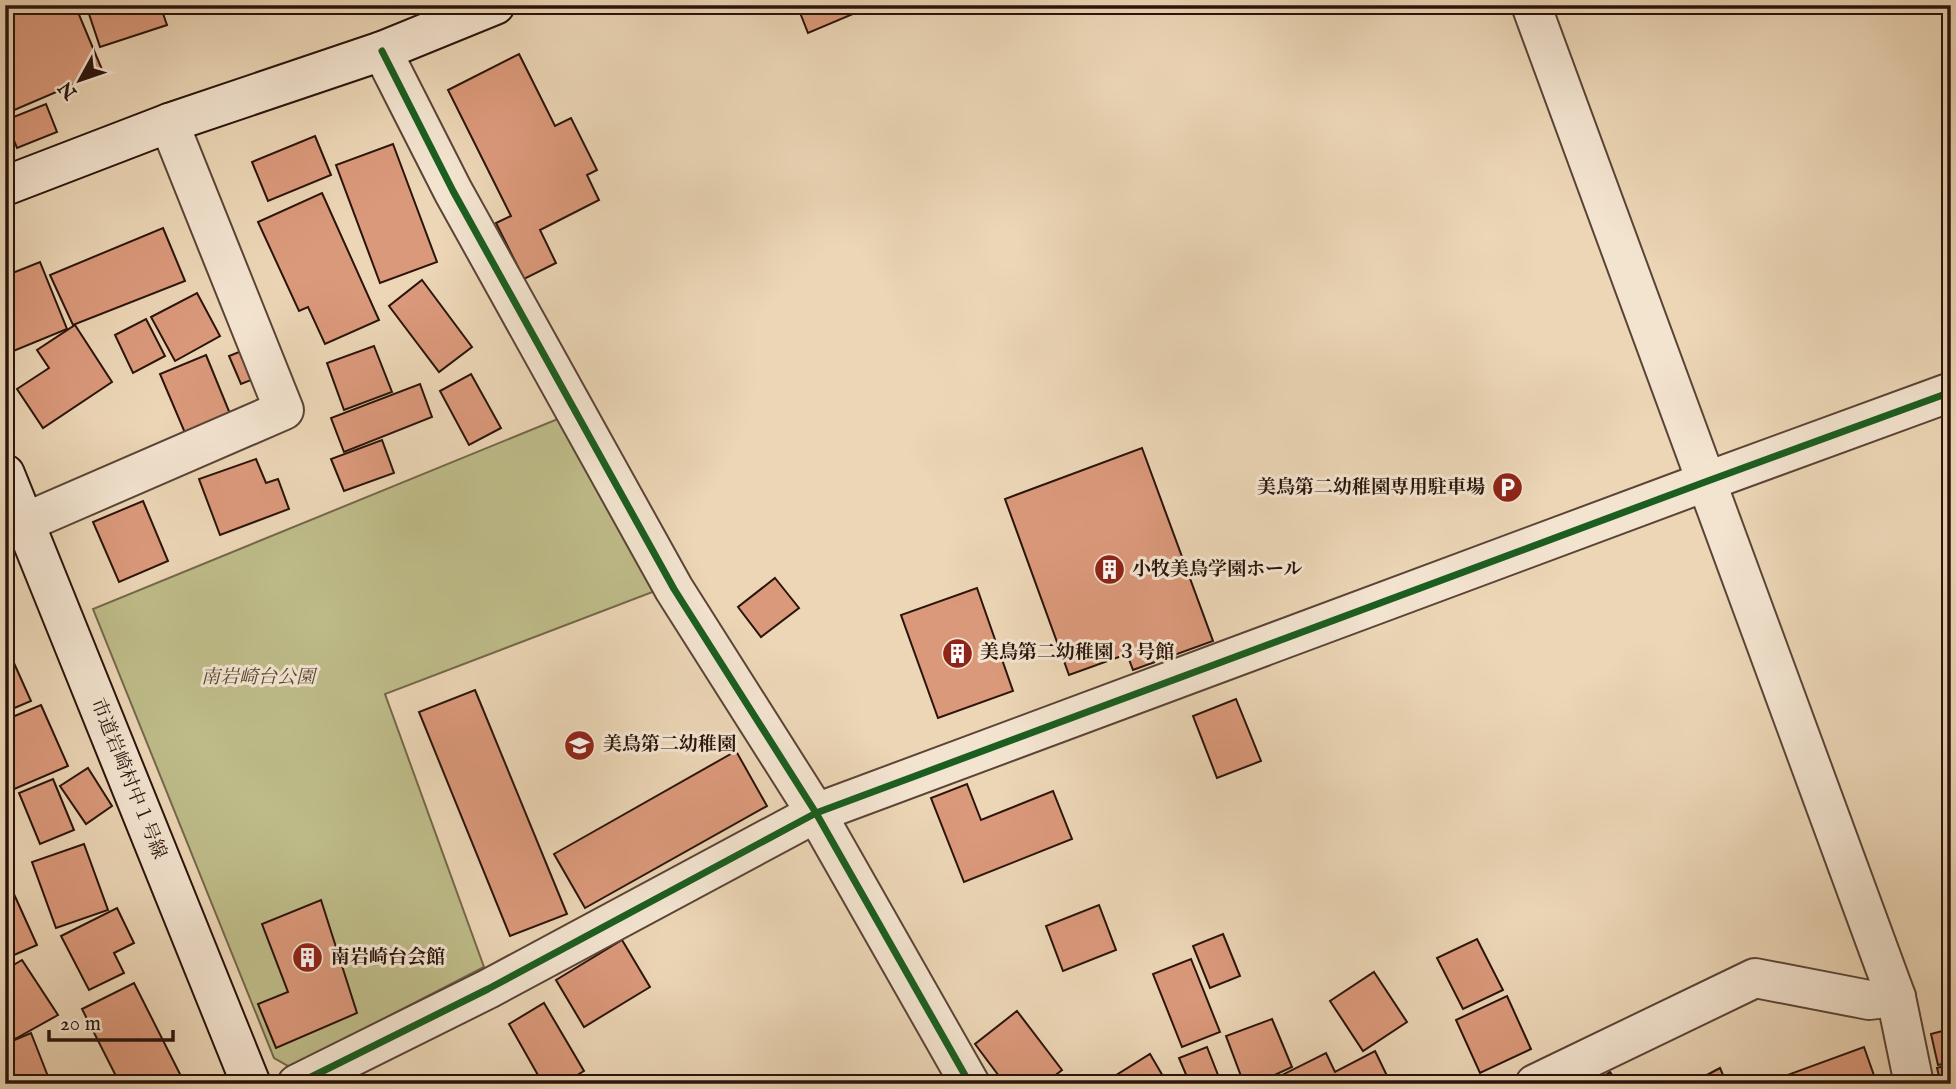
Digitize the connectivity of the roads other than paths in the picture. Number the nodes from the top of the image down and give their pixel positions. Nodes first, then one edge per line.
1 (495, 5) edge
2 (1531, 5) edge
3 (383, 51) junction
4 (169, 122) junction
5 (5, 186) edge
6 (1951, 392) edge
7 (5, 474) edge
8 (1705, 482) junction
9 (15, 527) edge
10 (816, 813) junction
11 (1896, 998) junction
12 (251, 1084) edge
13 (297, 1084) edge
14 (970, 1084) edge
15 (1535, 1084) edge
16 (1914, 1084) edge

1 - 3 street
2 - 8 street
3 - 4 street
3 - 10 street
4 - 5 street
4 - 9 street
6 - 8 street
7 - 9 street, 市道岩崎村中１号線
8 - 10 street
8 - 11 street
9 - 12 street, 市道岩崎村中１号線
10 - 13 street
10 - 14 street
11 - 15 street
11 - 16 street

